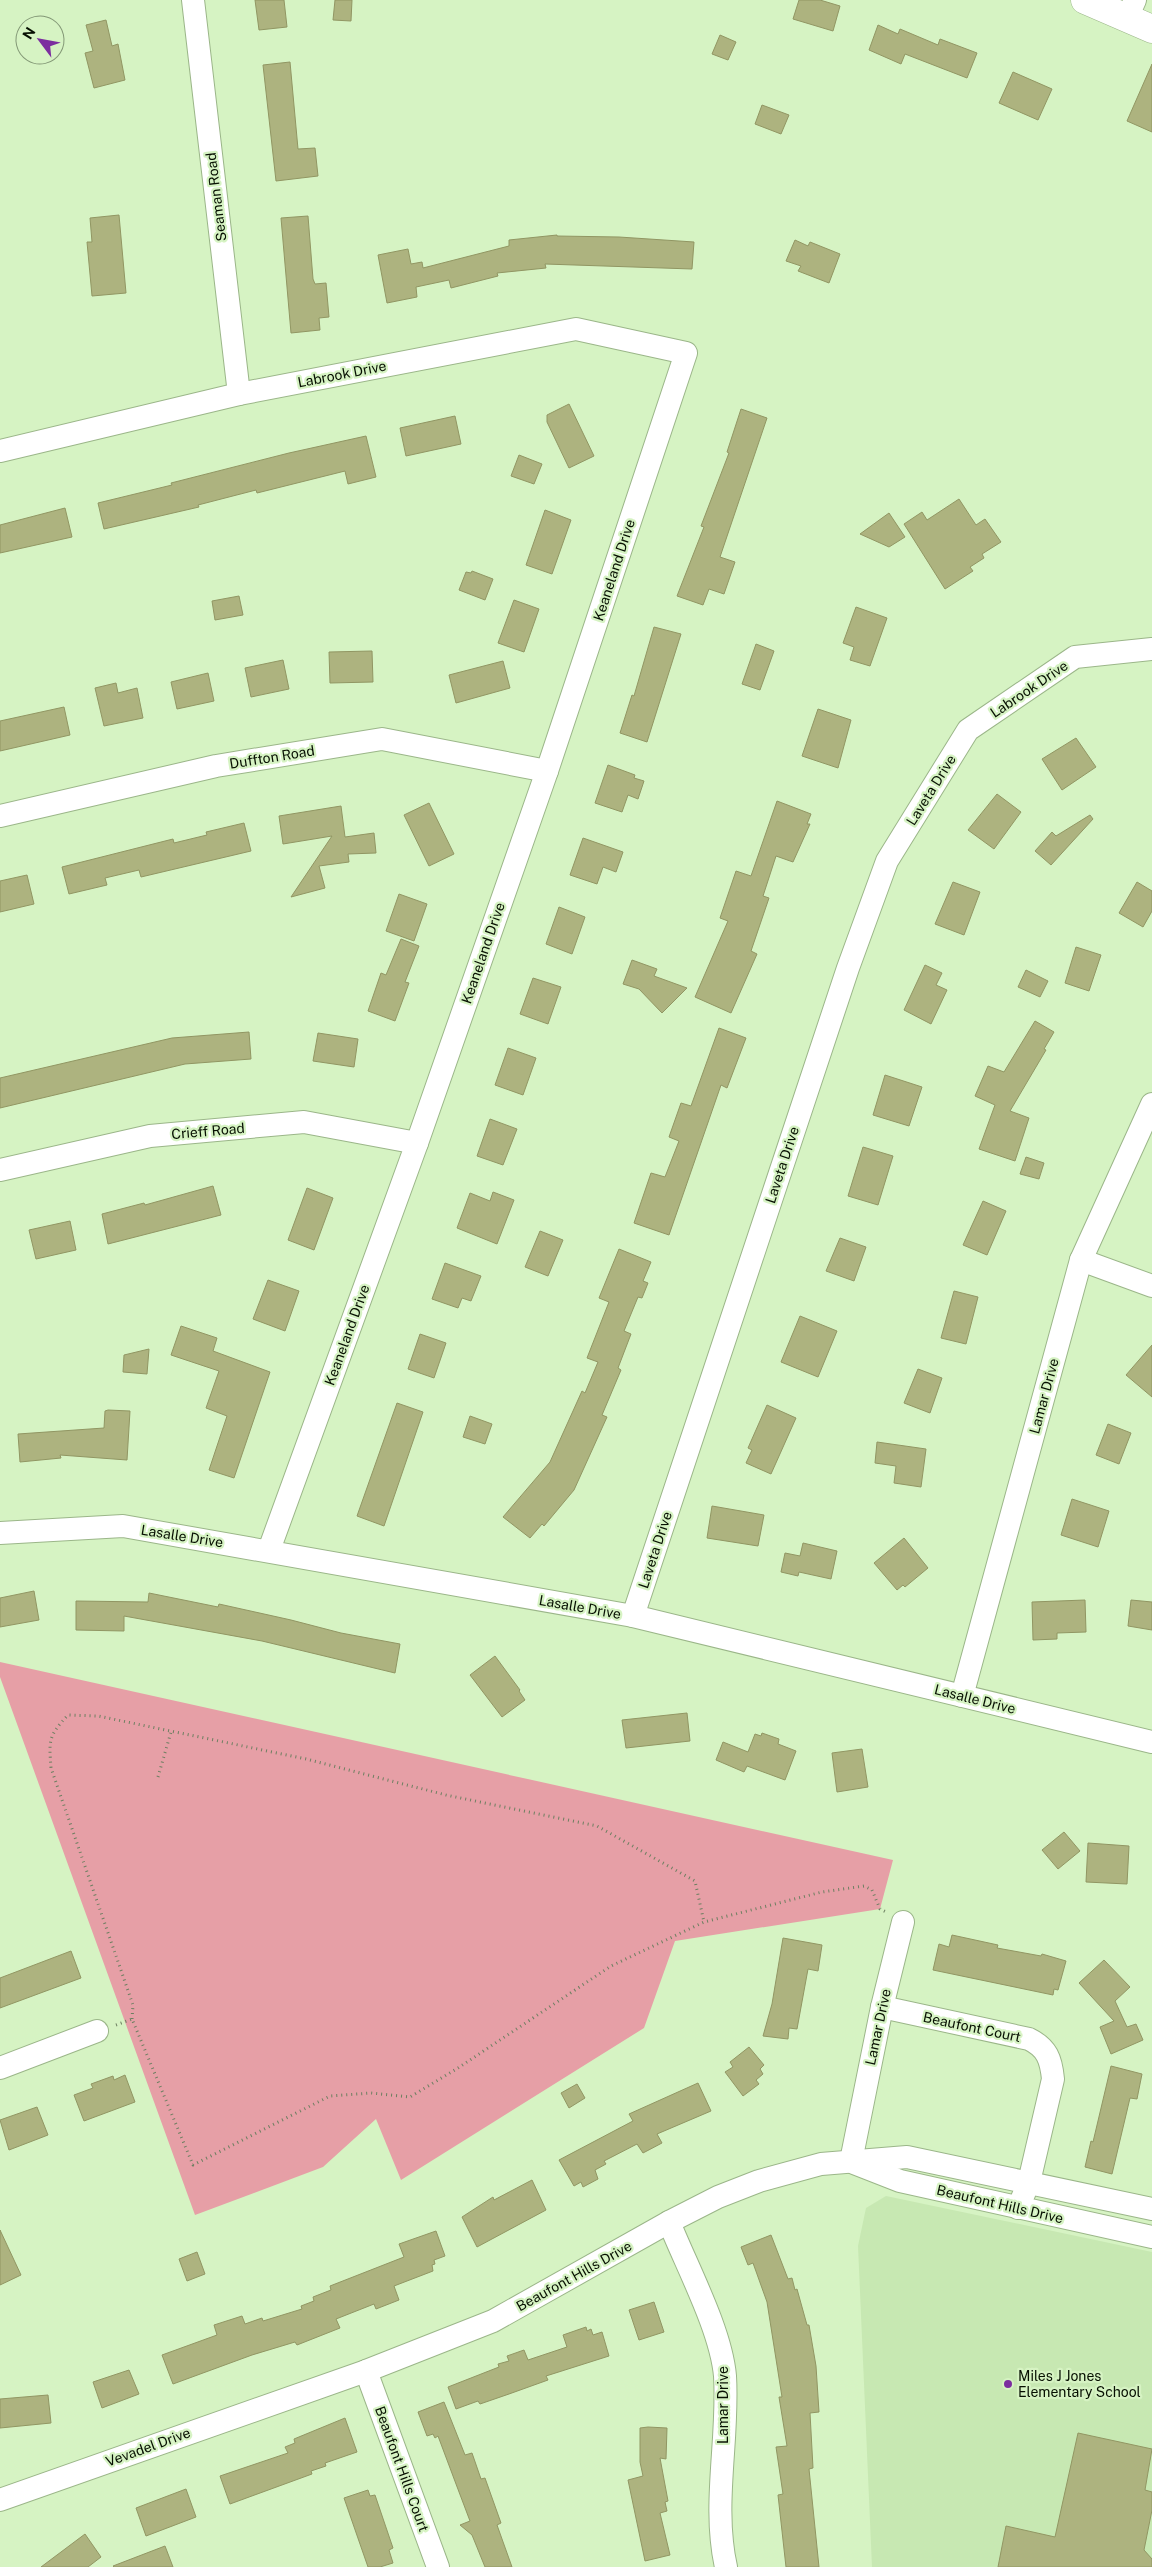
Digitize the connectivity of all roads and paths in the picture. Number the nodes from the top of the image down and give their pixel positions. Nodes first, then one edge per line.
1 (193, 0) edge
2 (1085, 0) edge
3 (1131, 9) edge
4 (1152, 29) edge
5 (686, 353) joint
6 (239, 394) junction
7 (0, 451) edge
8 (1152, 649) edge
9 (968, 730) joint
10 (547, 771) junction
11 (0, 816) edge
12 (1152, 1104) edge
13 (417, 1143) junction
14 (0, 1170) edge
15 (1081, 1260) junction
16 (1152, 1286) edge
17 (0, 1534) edge
18 (269, 1550) junction
19 (633, 1616) junction
20 (962, 1696) junction
21 (171, 1732) junction
22 (1152, 1742) edge
23 (158, 1777) dead end
24 (704, 1922) junction
25 (903, 1922) joint
26 (882, 2007) junction
27 (132, 2019) junction
28 (97, 2031) joint
29 (0, 2068) edge
30 (851, 2162) junction
31 (1029, 2182) junction
32 (1018, 2208) junction
33 (1152, 2209) edge
34 (669, 2222) junction
35 (1152, 2236) edge
36 (366, 2371) junction
37 (295, 2394) joint
38 (0, 2500) edge
39 (438, 2567) edge
40 (726, 2567) edge

1 - 6 street, Seaman Road
2 - 3 street
3 - 4 street
5 - 6 street, Labrook Drive
5 - 10 street, Keaneland Drive
6 - 7 street, Labrook Drive
8 - 9 street, Labrook Drive
9 - 19 street, Laveta Drive
10 - 11 street, Duffton Road
10 - 13 street, Keaneland Drive
12 - 15 street, Lamar Drive
13 - 14 street, Crieff Road
13 - 18 street, Keaneland Drive
15 - 16 street
15 - 20 street, Lamar Drive
17 - 18 street, Lasalle Drive
18 - 19 street, Lasalle Drive
19 - 20 street, Lasalle Drive
20 - 22 street, Lasalle Drive
21 - 23 path
21 - 24 path
21 - 27 path
24 - 25 path
24 - 27 path
25 - 26 street, Lamar Drive
26 - 30 street, Lamar Drive
26 - 31 street, Beaufont Court
27 - 28 path
28 - 29 street
30 - 31 street, Beaufont Hills Drive
30 - 32 street, Beaufont Hills Drive
30 - 34 street, Beaufont Hills Drive
31 - 32 street, Beaufont Court
31 - 33 street, Beaufont Hills Drive
32 - 35 street, Beaufont Hills Drive
34 - 36 street, Beaufont Hills Drive
34 - 40 street, Lamar Drive
36 - 37 street, Beaufont Hills Drive
36 - 39 street, Beaufont Hills Court
37 - 38 street, Vevadel Drive

